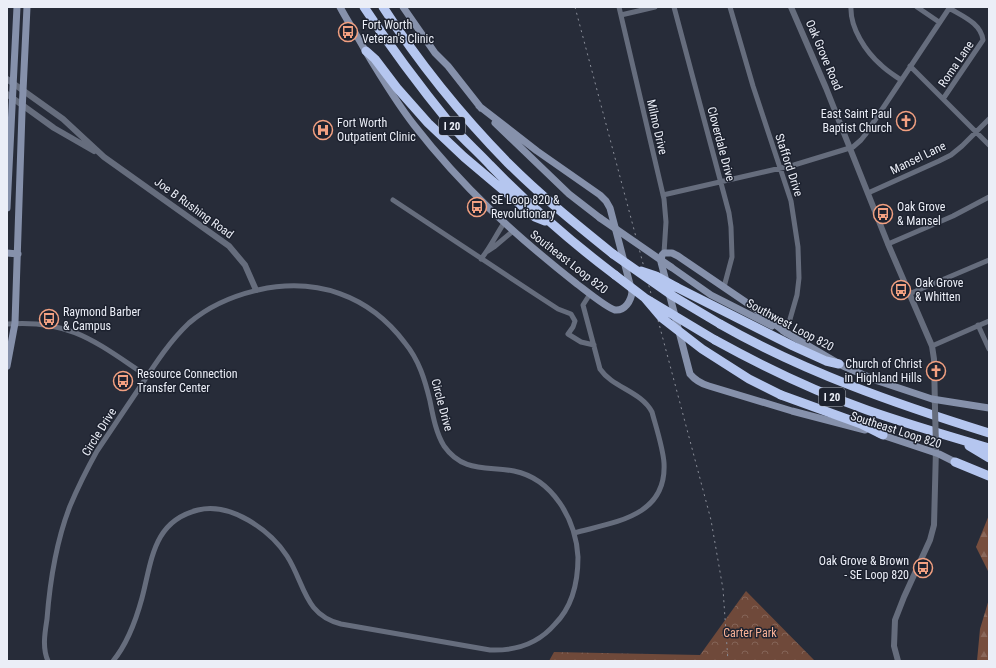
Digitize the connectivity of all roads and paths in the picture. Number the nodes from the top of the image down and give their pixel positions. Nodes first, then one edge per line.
1 (17, 7) edge
2 (26, 7) edge
3 (340, 7) edge
4 (364, 7) edge
5 (383, 7) edge
6 (403, 7) edge
7 (619, 7) edge
8 (655, 7) edge
9 (674, 7) edge
10 (730, 7) edge
11 (791, 7) edge
12 (851, 7) edge
13 (917, 7) edge
14 (949, 7) edge
15 (621, 15) junction
16 (940, 22) junction
17 (366, 51) junction
18 (910, 66) junction
19 (7, 79) edge
20 (901, 80) junction
21 (13, 84) junction
22 (23, 90) junction
23 (10, 96) edge
24 (943, 100) junction
25 (22, 106) junction
26 (479, 106) junction
27 (989, 119) edge
28 (976, 132) junction
29 (989, 145) edge
30 (850, 148) junction
31 (104, 156) junction
32 (780, 168) junction
33 (721, 181) junction
34 (868, 193) junction
35 (663, 195) junction
36 (989, 197) edge
37 (393, 200) dead end
38 (7, 208) edge
39 (600, 218) joint
40 (504, 223) junction
41 (551, 224) junction
42 (513, 231) junction
43 (888, 244) junction
44 (488, 251) junction
45 (7, 253) edge
46 (664, 253) junction
47 (18, 254) junction
48 (481, 259) junction
49 (989, 260) edge
50 (633, 269) junction
51 (724, 287) junction
52 (256, 290) junction
53 (590, 294) junction
54 (909, 294) junction
55 (645, 298) junction
56 (989, 321) edge
57 (15, 323) junction
58 (7, 324) edge
59 (978, 325) junction
60 (786, 333) junction
61 (594, 346) junction
62 (932, 346) junction
63 (989, 350) edge
64 (839, 364) junction
65 (7, 366) edge
66 (147, 376) junction
67 (934, 399) junction
68 (989, 408) edge
69 (988, 432) edge
70 (883, 435) junction
71 (956, 438) junction
72 (989, 448) edge
73 (936, 450) junction
74 (989, 458) edge
75 (955, 462) junction
76 (989, 476) edge
77 (989, 481) edge
78 (574, 533) junction
79 (48, 661) edge
80 (113, 661) edge
81 (898, 661) edge

1 - 21 main road
2 - 22 main road
3 - 17 main road, Southeast Loop 820
4 - 41 highway, I 20
5 - 50 highway, I 20, bridge
6 - 26 main road, Southeast Loop 820
7 - 15 street, Milmo Drive
8 - 15 street
9 - 33 street, Cloverdale Drive
10 - 32 street, Stafford Drive
11 - 30 street, Oak Grove Road
12 - 20 street
13 - 16 street
14 - 16 street
14 - 24 street, Roma Lane
15 - 35 street, Milmo Drive
16 - 18 street
17 - 40 main road, Southeast Loop 820
17 - 41 highway
18 - 20 street
18 - 24 street
19 - 21 street, Joe B Rushing Road
20 - 30 street
21 - 22 street, Joe B Rushing Road
21 - 23 main road
22 - 25 main road
22 - 31 street, Joe B Rushing Road
23 - 25 street, Joe B Rushing Road
23 - 38 main road
24 - 28 street
25 - 31 street, Joe B Rushing Road
25 - 47 main road
26 - 39 main road, Southeast Loop 820
26 - 53 main road, Southeast Loop 820
27 - 28 street, Mansel Lane
28 - 29 street
28 - 34 street, Mansel Lane
30 - 32 street
30 - 34 street, Oak Grove Road
31 - 52 street, Joe B Rushing Road
32 - 33 street
32 - 60 street, Stafford Drive
33 - 35 street
33 - 51 street, Cloverdale Drive
34 - 43 street, Oak Grove Road
35 - 46 street, Milmo Drive
36 - 43 street
37 - 48 street
39 - 60 main road, Southwest Loop 820, bridge
40 - 42 main road, Southeast Loop 820
40 - 44 street
41 - 55 highway, I 20, bridge
42 - 44 street
42 - 53 main road, Southeast Loop 820
43 - 54 street, Oak Grove Road
44 - 48 street
45 - 47 main road
46 - 51 main road
46 - 70 main road, Southeast Loop 820
47 - 57 main road
48 - 61 street
49 - 54 street
50 - 64 highway, bridge
50 - 69 highway, I 20, bridge
51 - 60 main road
52 - 66 street, Circle Drive
52 - 78 street, Circle Drive
53 - 61 street
54 - 62 street, Oak Grove Road
55 - 70 highway, bridge
55 - 71 highway, I 20, bridge
56 - 59 street
57 - 58 street
57 - 65 main road
57 - 66 street
59 - 62 street
59 - 63 street
60 - 64 main road, Southwest Loop 820
61 - 78 street
62 - 67 street, Oak Grove Road
64 - 67 main road, Southwest Loop 820
66 - 79 street, Circle Drive
67 - 68 main road, Southwest Loop 820
67 - 73 street, Oak Grove Road, bridge
70 - 73 main road, Southeast Loop 820
71 - 72 highway, I 20
71 - 74 highway
73 - 75 main road, Southeast Loop 820
73 - 81 street, Oak Grove Road
75 - 76 highway
75 - 77 main road, Southeast Loop 820
78 - 80 street, Circle Drive

